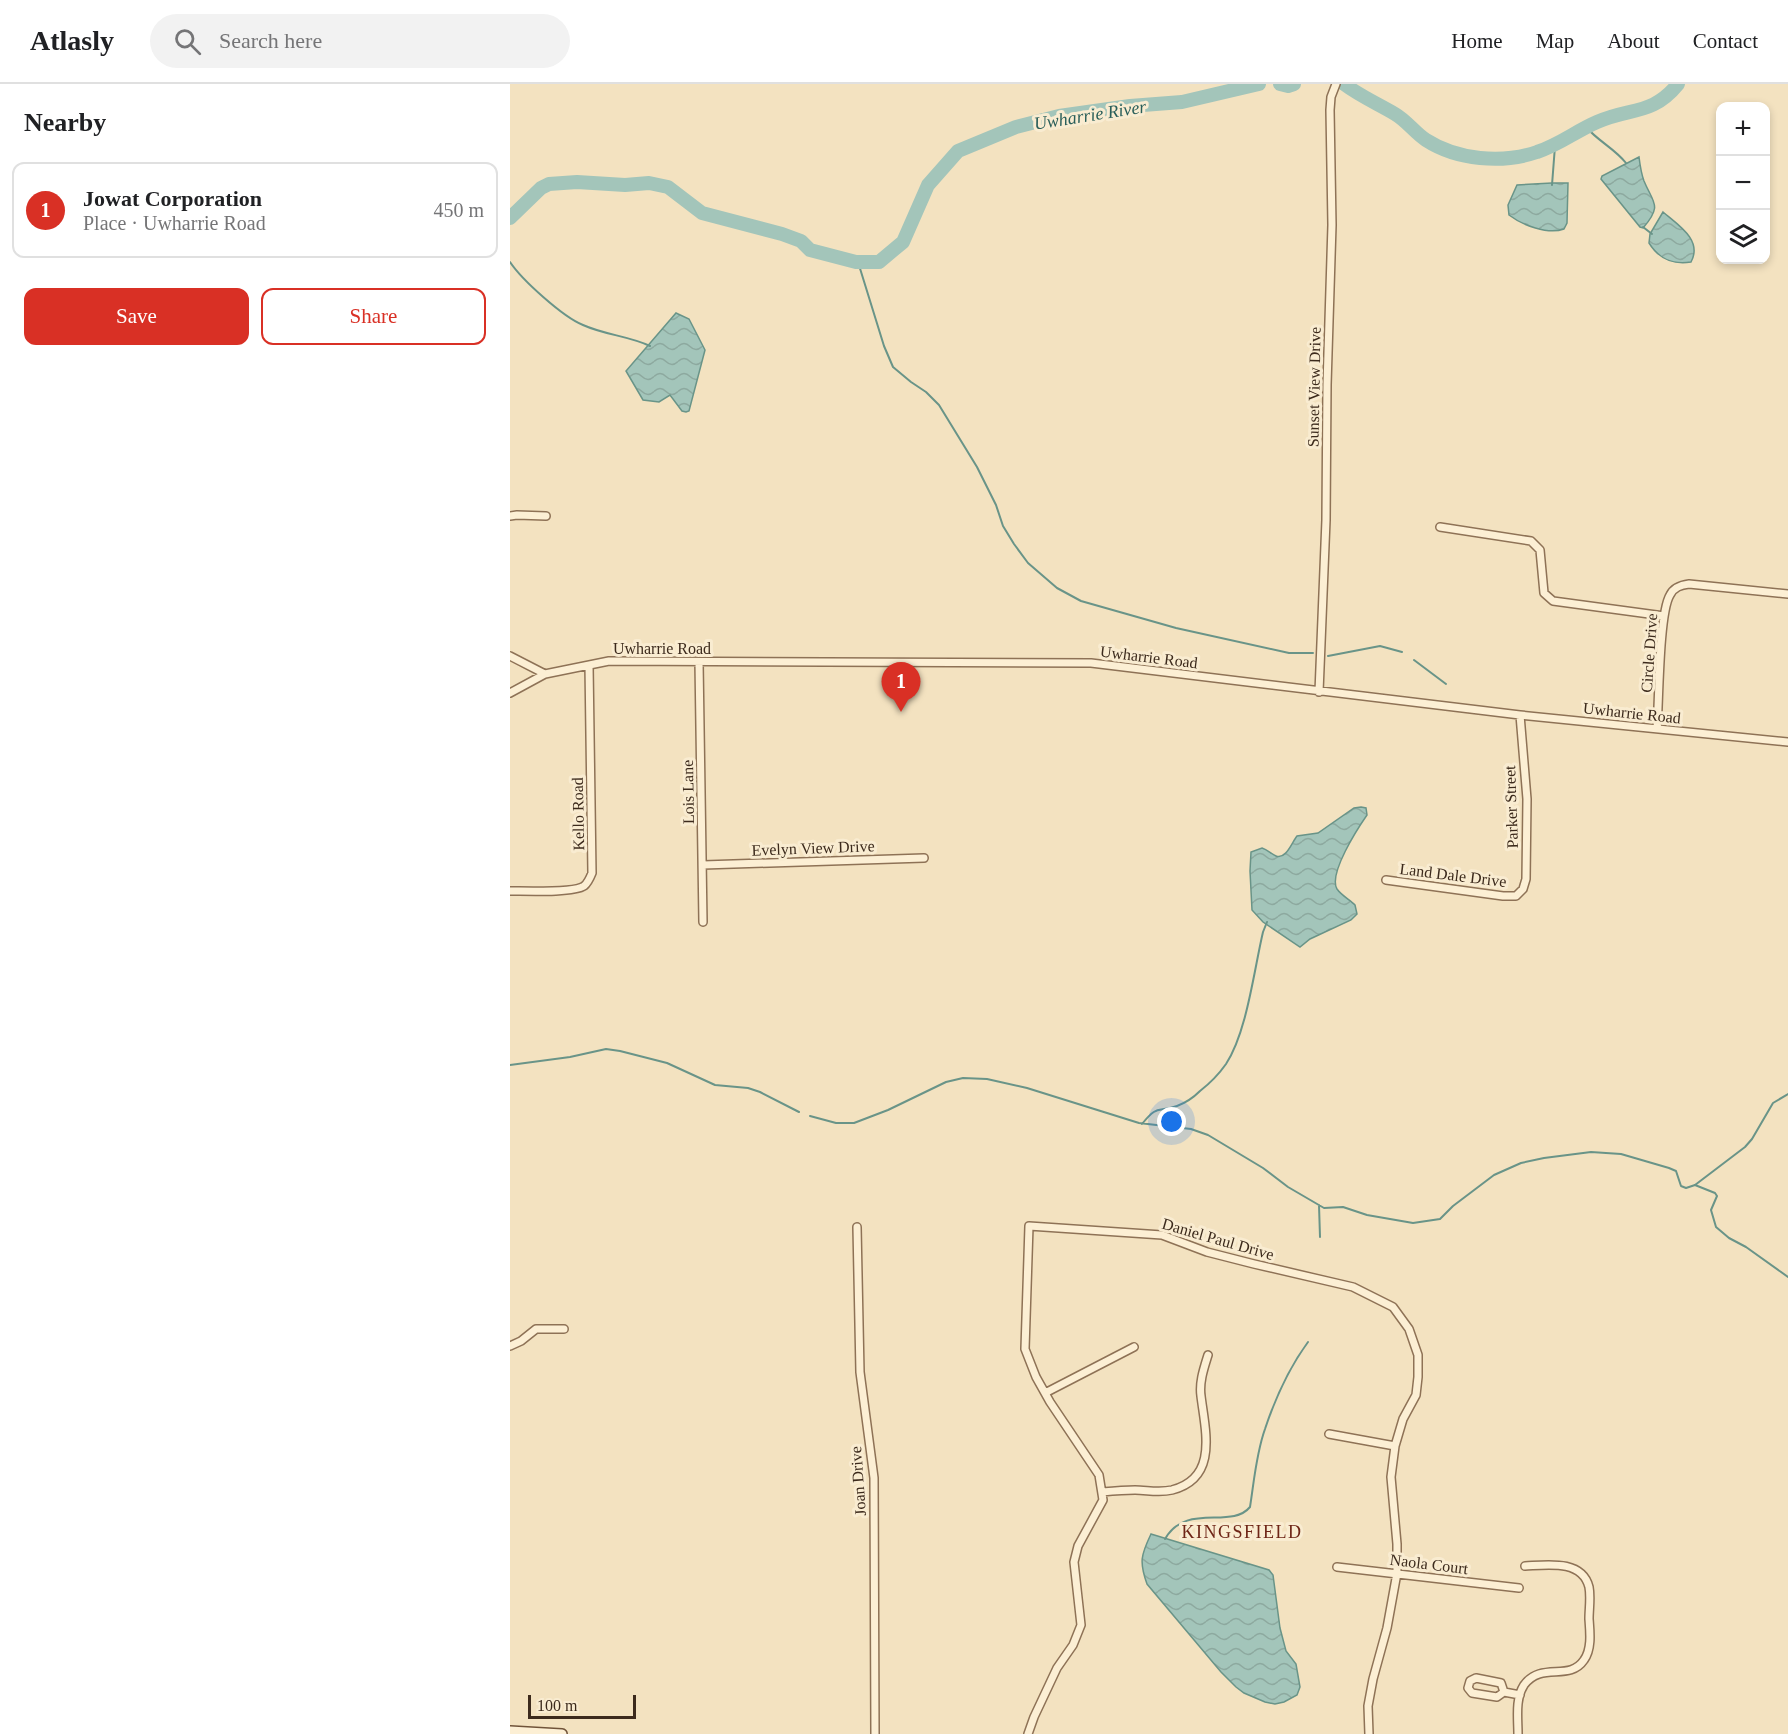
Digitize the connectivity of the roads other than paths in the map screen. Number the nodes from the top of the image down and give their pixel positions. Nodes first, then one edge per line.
1 (1335, 84) edge
2 (510, 516) edge
3 (546, 516) dead end
4 (1440, 527) dead end
5 (1788, 594) edge
6 (1664, 616) junction
7 (510, 656) edge
8 (699, 662) junction
9 (589, 665) junction
10 (545, 674) junction
11 (1319, 692) junction
12 (510, 693) edge
13 (1520, 715) junction
14 (1658, 728) junction
15 (1788, 742) edge
16 (924, 858) dead end
17 (703, 865) junction
18 (1386, 880) dead end
19 (510, 891) edge
20 (1516, 896) joint
21 (703, 922) dead end
22 (857, 1227) dead end
23 (564, 1329) dead end
24 (510, 1346) edge
25 (1134, 1347) dead end
26 (1208, 1355) dead end
27 (1045, 1393) junction
28 (1329, 1434) dead end
29 (1395, 1446) junction
30 (1102, 1492) junction
31 (1525, 1566) dead end
32 (1337, 1567) dead end
33 (1397, 1574) junction
34 (1519, 1588) dead end
35 (1504, 1692) junction
36 (1520, 1695) junction
37 (510, 1731) edge
38 (562, 1734) edge
39 (875, 1734) edge
40 (1028, 1734) edge
41 (1369, 1734) edge
42 (1518, 1734) edge

1 - 11 street, Sunset View Drive
2 - 3 street
4 - 6 street
5 - 6 street, Circle Drive
6 - 14 street, Circle Drive
7 - 10 street
8 - 9 street, Uwharrie Road
8 - 11 street, Uwharrie Road
8 - 17 street, Lois Lane
9 - 10 street, Uwharrie Road
9 - 19 street, Kello Road
10 - 12 street, Uwharrie Road
11 - 13 street, Uwharrie Road
13 - 14 street, Uwharrie Road
13 - 20 street, Parker Street
14 - 15 street, Uwharrie Road
16 - 17 street, Evelyn View Drive
17 - 21 street, Lois Lane
18 - 20 street, Land Dale Drive
22 - 39 street, Joan Drive
23 - 24 street
25 - 27 street
26 - 30 street
27 - 29 street, Daniel Paul Drive
27 - 30 street, Daniel Paul Drive
28 - 29 street
29 - 33 street, Daniel Paul Drive
30 - 40 street
31 - 36 street
32 - 33 street, Naola Court
33 - 34 street, Naola Court
33 - 41 street, Daniel Paul Drive
35 - 35 street
35 - 36 street
36 - 42 street
37 - 38 street

